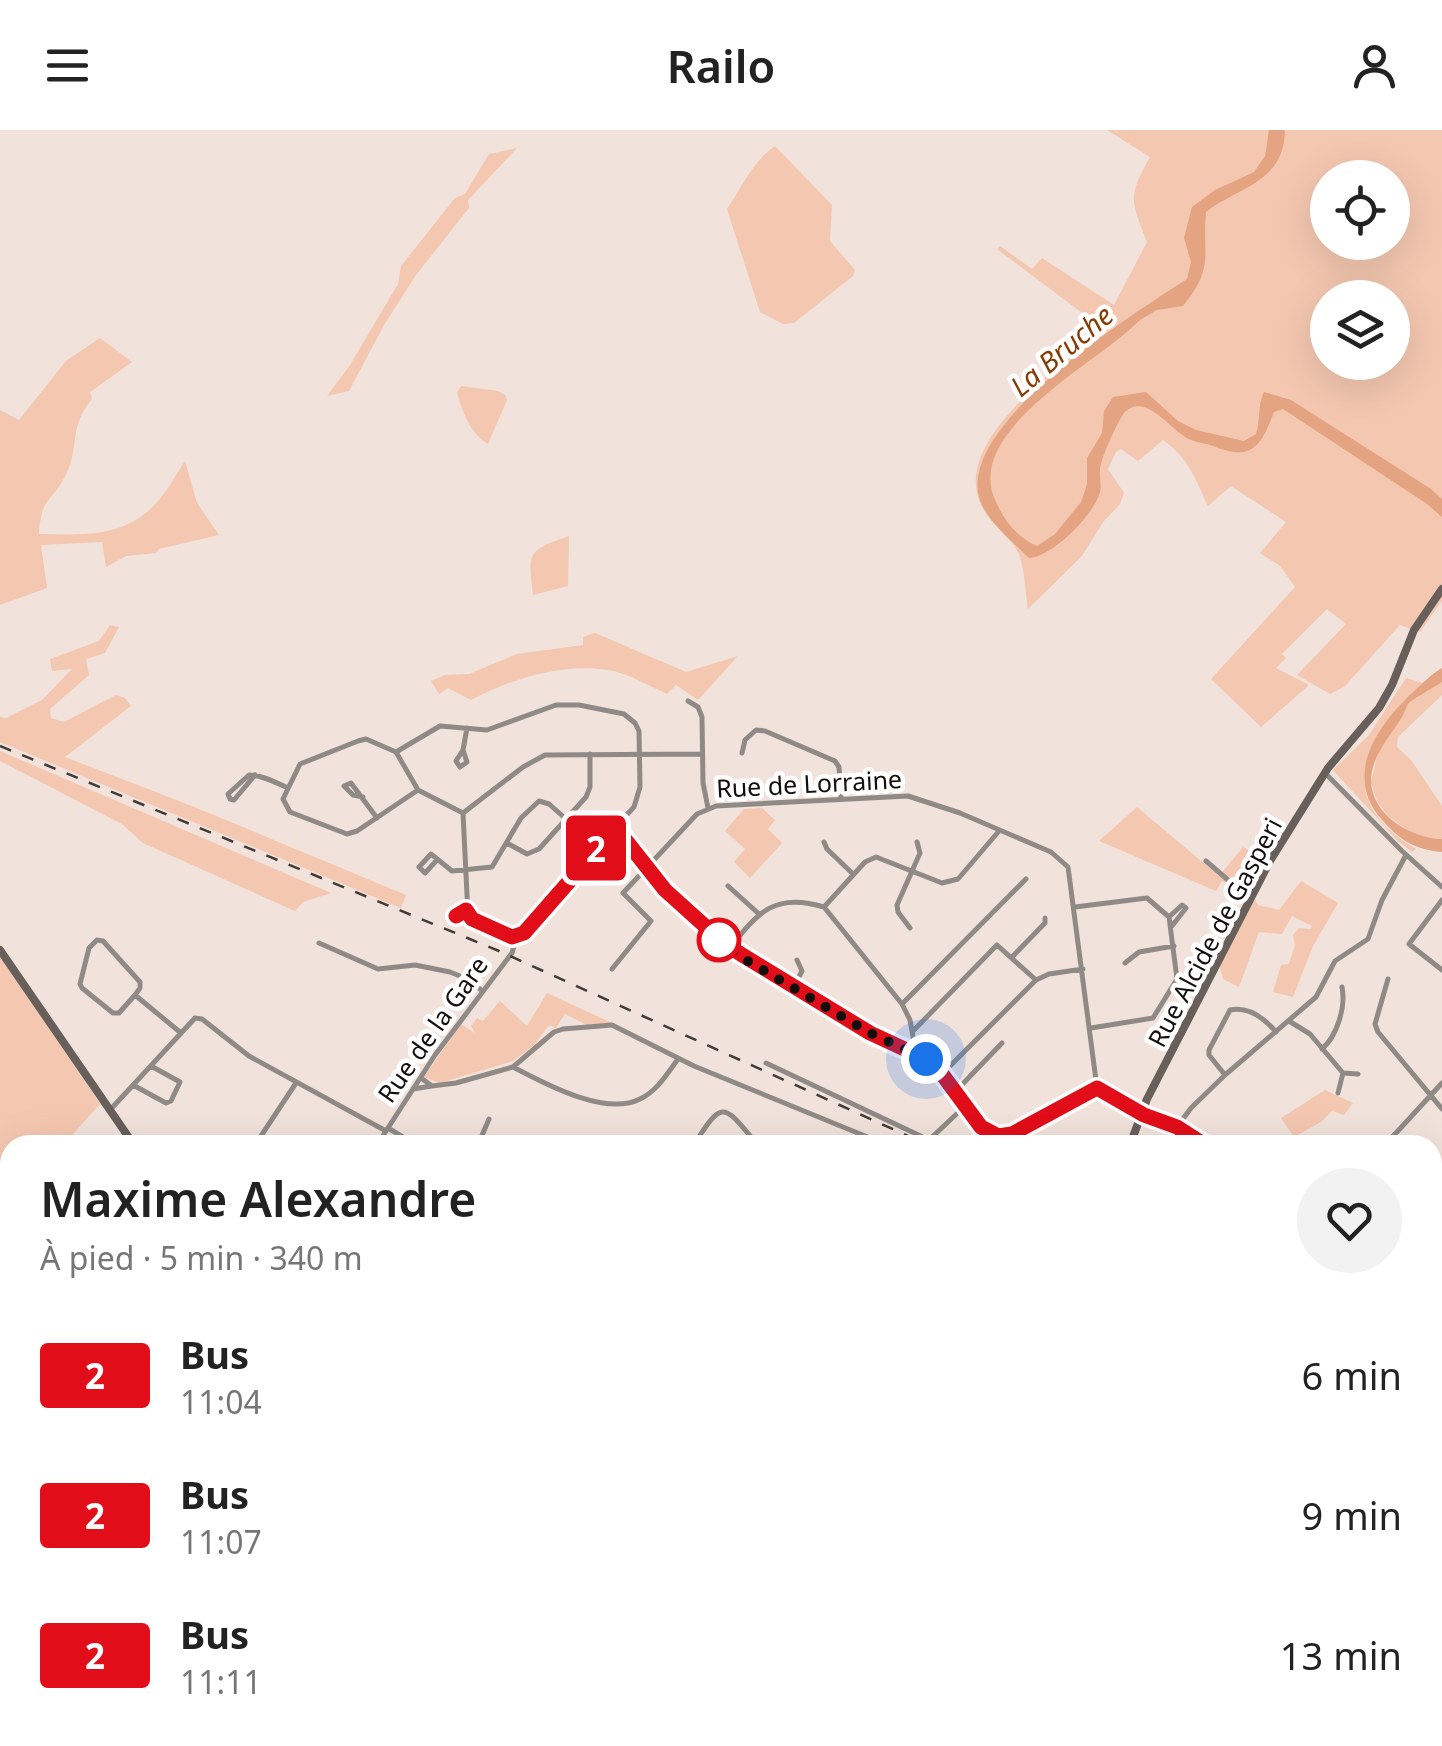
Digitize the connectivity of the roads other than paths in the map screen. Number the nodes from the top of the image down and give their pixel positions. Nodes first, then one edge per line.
1 (1442, 589) edge
2 (688, 701) dead end
3 (467, 728) junction
4 (463, 750) dead end
5 (396, 752) junction
6 (742, 753) dead end
7 (590, 754) junction
8 (640, 754) junction
9 (702, 754) junction
10 (1324, 773) junction
11 (255, 775) junction
12 (286, 787) junction
13 (418, 790) junction
14 (363, 797) dead end
15 (841, 798) junction
16 (708, 808) junction
17 (464, 813) junction
18 (377, 818) junction
19 (566, 818) junction
20 (616, 828) junction
21 (999, 831) junction
22 (824, 842) dead end
23 (917, 842) dead end
24 (508, 844) junction
25 (1406, 855) junction
26 (437, 860) dead end
27 (1206, 860) dead end
28 (646, 869) junction
29 (912, 870) junction
30 (465, 871) junction
31 (853, 874) junction
32 (1026, 878) dead end
33 (728, 886) dead end
34 (1442, 887) edge
35 (1250, 898) junction
36 (1442, 900) edge
37 (824, 907) junction
38 (1075, 907) junction
39 (759, 914) junction
40 (1169, 917) junction
41 (1045, 918) dead end
42 (1172, 926) junction
43 (910, 928) dead end
44 (513, 940) junction
45 (318, 943) dead end
46 (1174, 946) junction
47 (730, 948) junction
48 (0, 950) edge
49 (1012, 957) junction
50 (797, 960) dead end
51 (1125, 963) dead end
52 (612, 969) dead end
53 (1083, 969) junction
54 (1442, 970) edge
55 (1388, 979) dead end
56 (1036, 980) junction
57 (1342, 987) dead end
58 (793, 988) junction
59 (481, 990) junction
60 (135, 994) junction
61 (902, 1004) junction
62 (1289, 1022) junction
63 (1091, 1028) junction
64 (913, 1032) junction
65 (1276, 1032) junction
66 (181, 1033) junction
67 (1002, 1043) dead end
68 (1322, 1049) junction
69 (916, 1053) junction
70 (678, 1059) junction
71 (766, 1063) dead end
72 (151, 1066) junction
73 (512, 1066) junction
74 (1343, 1073) junction
75 (942, 1074) junction
76 (1358, 1074) dead end
77 (1225, 1075) junction
78 (420, 1077) junction
79 (296, 1083) junction
80 (1442, 1083) edge
81 (132, 1086) junction
82 (432, 1086) junction
83 (1097, 1088) junction
84 (413, 1089) junction
85 (955, 1092) junction
86 (1338, 1092) dead end
87 (1431, 1096) junction
88 (965, 1106) junction
89 (1442, 1109) edge
90 (110, 1110) junction
91 (1142, 1111) junction
92 (489, 1119) dead end
93 (1177, 1127) junction
94 (387, 1129) junction
95 (127, 1135) edge
96 (262, 1135) edge
97 (383, 1135) edge
98 (398, 1135) edge
99 (482, 1135) edge
100 (700, 1135) edge
101 (749, 1135) edge
102 (863, 1135) edge
103 (918, 1135) edge
104 (934, 1135) edge
105 (1001, 1135) edge
106 (1006, 1135) edge
107 (1134, 1135) edge
108 (1189, 1135) edge
109 (1394, 1135) edge

1 - 10 main road, Rue Alcide de Gasperi
2 - 9 street
3 - 4 street
3 - 5 street
3 - 8 street
5 - 12 street
5 - 13 street
6 - 15 street
7 - 8 street
7 - 17 street
7 - 19 street
8 - 9 street
8 - 20 street, Rue de la Gare
9 - 16 street
10 - 25 street
10 - 35 main road, Rue Alcide de Gasperi
11 - 11 street
11 - 12 street
12 - 18 street
13 - 17 street
13 - 18 street
14 - 18 street
15 - 16 street, Rue de Lorraine
15 - 21 street, Rue de Lorraine
16 - 28 street, Rue de Lorraine
17 - 30 street
19 - 24 street
19 - 24 street
20 - 28 street
20 - 44 street, Rue de la Gare
21 - 29 street
21 - 38 street, Rue de Lorraine
22 - 31 street
23 - 29 street
24 - 30 street
25 - 34 street
25 - 62 street
26 - 30 street
27 - 35 street
28 - 47 street
28 - 52 street
29 - 31 street
29 - 43 street
30 - 44 street
31 - 37 street
32 - 61 street
33 - 39 street
35 - 91 main road, Rue Alcide de Gasperi
36 - 54 street
37 - 39 street
37 - 61 street
38 - 40 street
38 - 53 street, Rue de Lorraine
39 - 47 street
40 - 42 street
40 - 42 street
41 - 49 street
42 - 46 street
44 - 59 street, Rue de la Gare
45 - 59 street
46 - 51 street
46 - 63 street
47 - 58 street
48 - 90 main road
49 - 56 street
49 - 64 street
50 - 58 street
53 - 56 street
53 - 63 street, Rue de Lorraine
55 - 87 street
56 - 75 street
57 - 68 street
58 - 69 street
59 - 78 street, Rue de la Gare
60 - 60 street
60 - 66 street
61 - 64 street
62 - 65 street
62 - 68 street
63 - 83 street, Rue de Lorraine
64 - 69 street
65 - 77 street
65 - 77 street
66 - 72 street
66 - 79 street
67 - 85 street
68 - 74 street
69 - 75 street
70 - 73 street
70 - 73 street
70 - 102 street
71 - 103 street
72 - 81 street
72 - 81 street
73 - 82 street
74 - 76 street
74 - 86 street
75 - 85 street
77 - 93 street
78 - 82 street
78 - 84 street, Rue de la Gare
79 - 94 street
79 - 96 street
80 - 87 street
81 - 90 street
82 - 84 street
83 - 91 street
83 - 106 street
84 - 94 street, Rue de la Gare
85 - 88 street
87 - 89 street
87 - 109 street
88 - 104 street
88 - 105 street
90 - 95 main road
91 - 93 street
91 - 107 main road, Rue Alcide de Gasperi
92 - 99 street
93 - 108 street
94 - 97 street, Rue de la Gare
94 - 98 street
100 - 101 street

